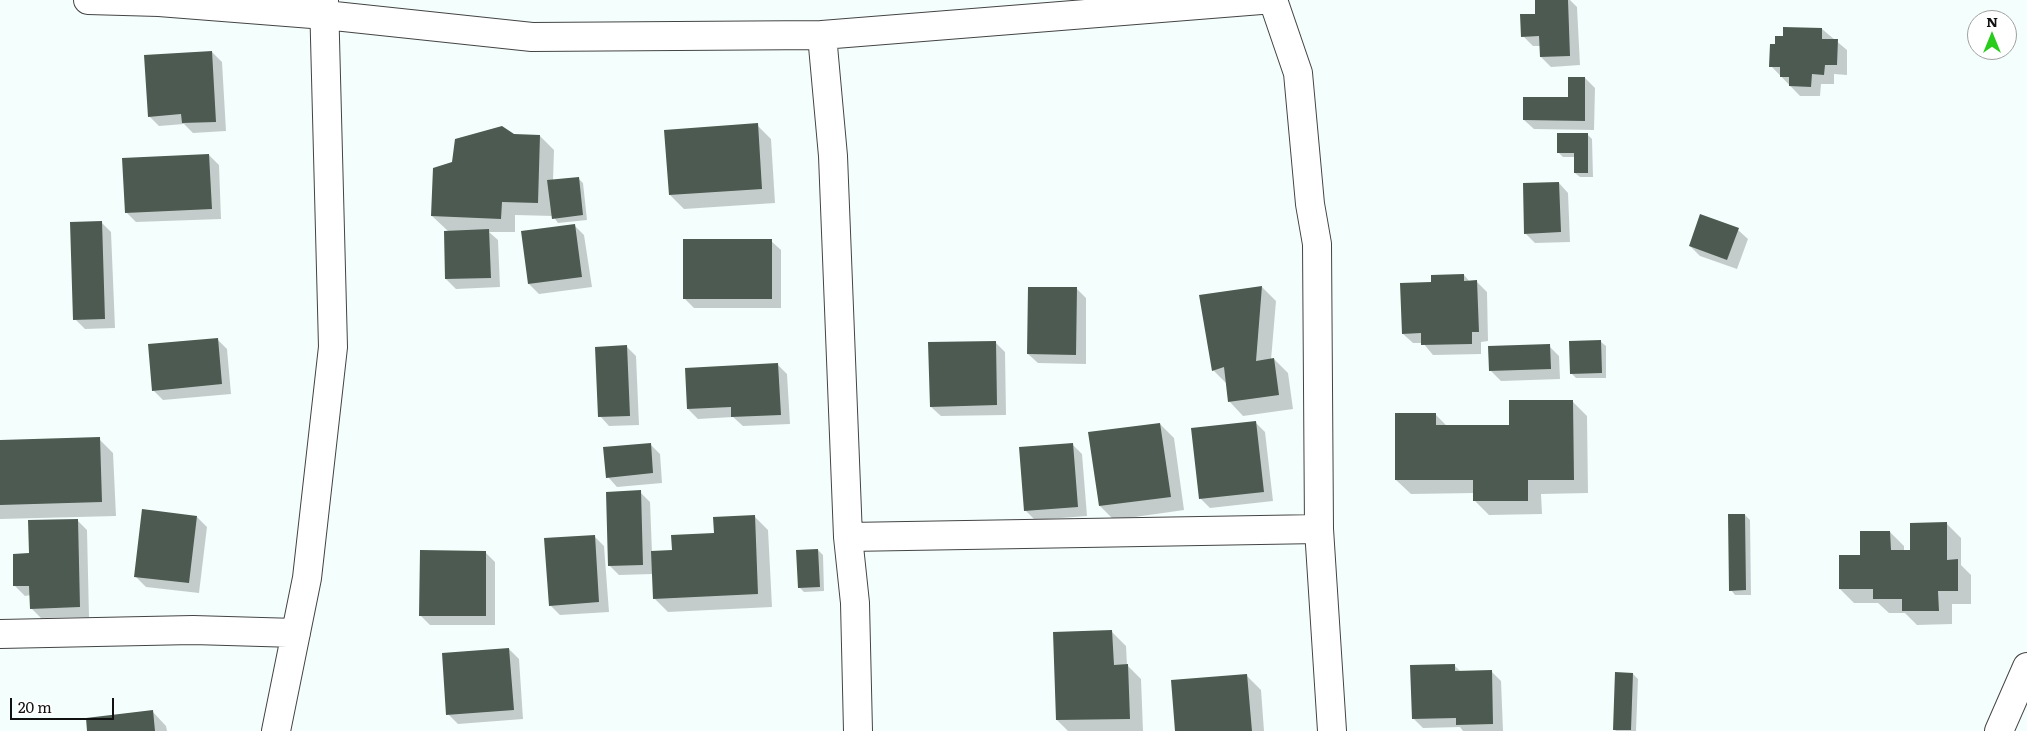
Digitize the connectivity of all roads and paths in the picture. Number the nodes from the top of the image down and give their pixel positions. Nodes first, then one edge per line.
1 (88, 0) edge
2 (1261, 0) edge
3 (1273, 0) edge
4 (325, 8) edge
5 (822, 35) junction
6 (1319, 529) junction
7 (848, 537) junction
8 (296, 633) junction
9 (0, 634) edge
10 (2027, 667) edge
11 (276, 731) edge
12 (858, 731) edge
13 (1332, 731) edge
14 (1999, 731) edge

1 - 4 street
2 - 5 street
3 - 6 street
4 - 5 street
4 - 8 street
5 - 7 street
6 - 7 street
6 - 13 street
7 - 12 street
8 - 9 street
8 - 11 street
10 - 14 street

